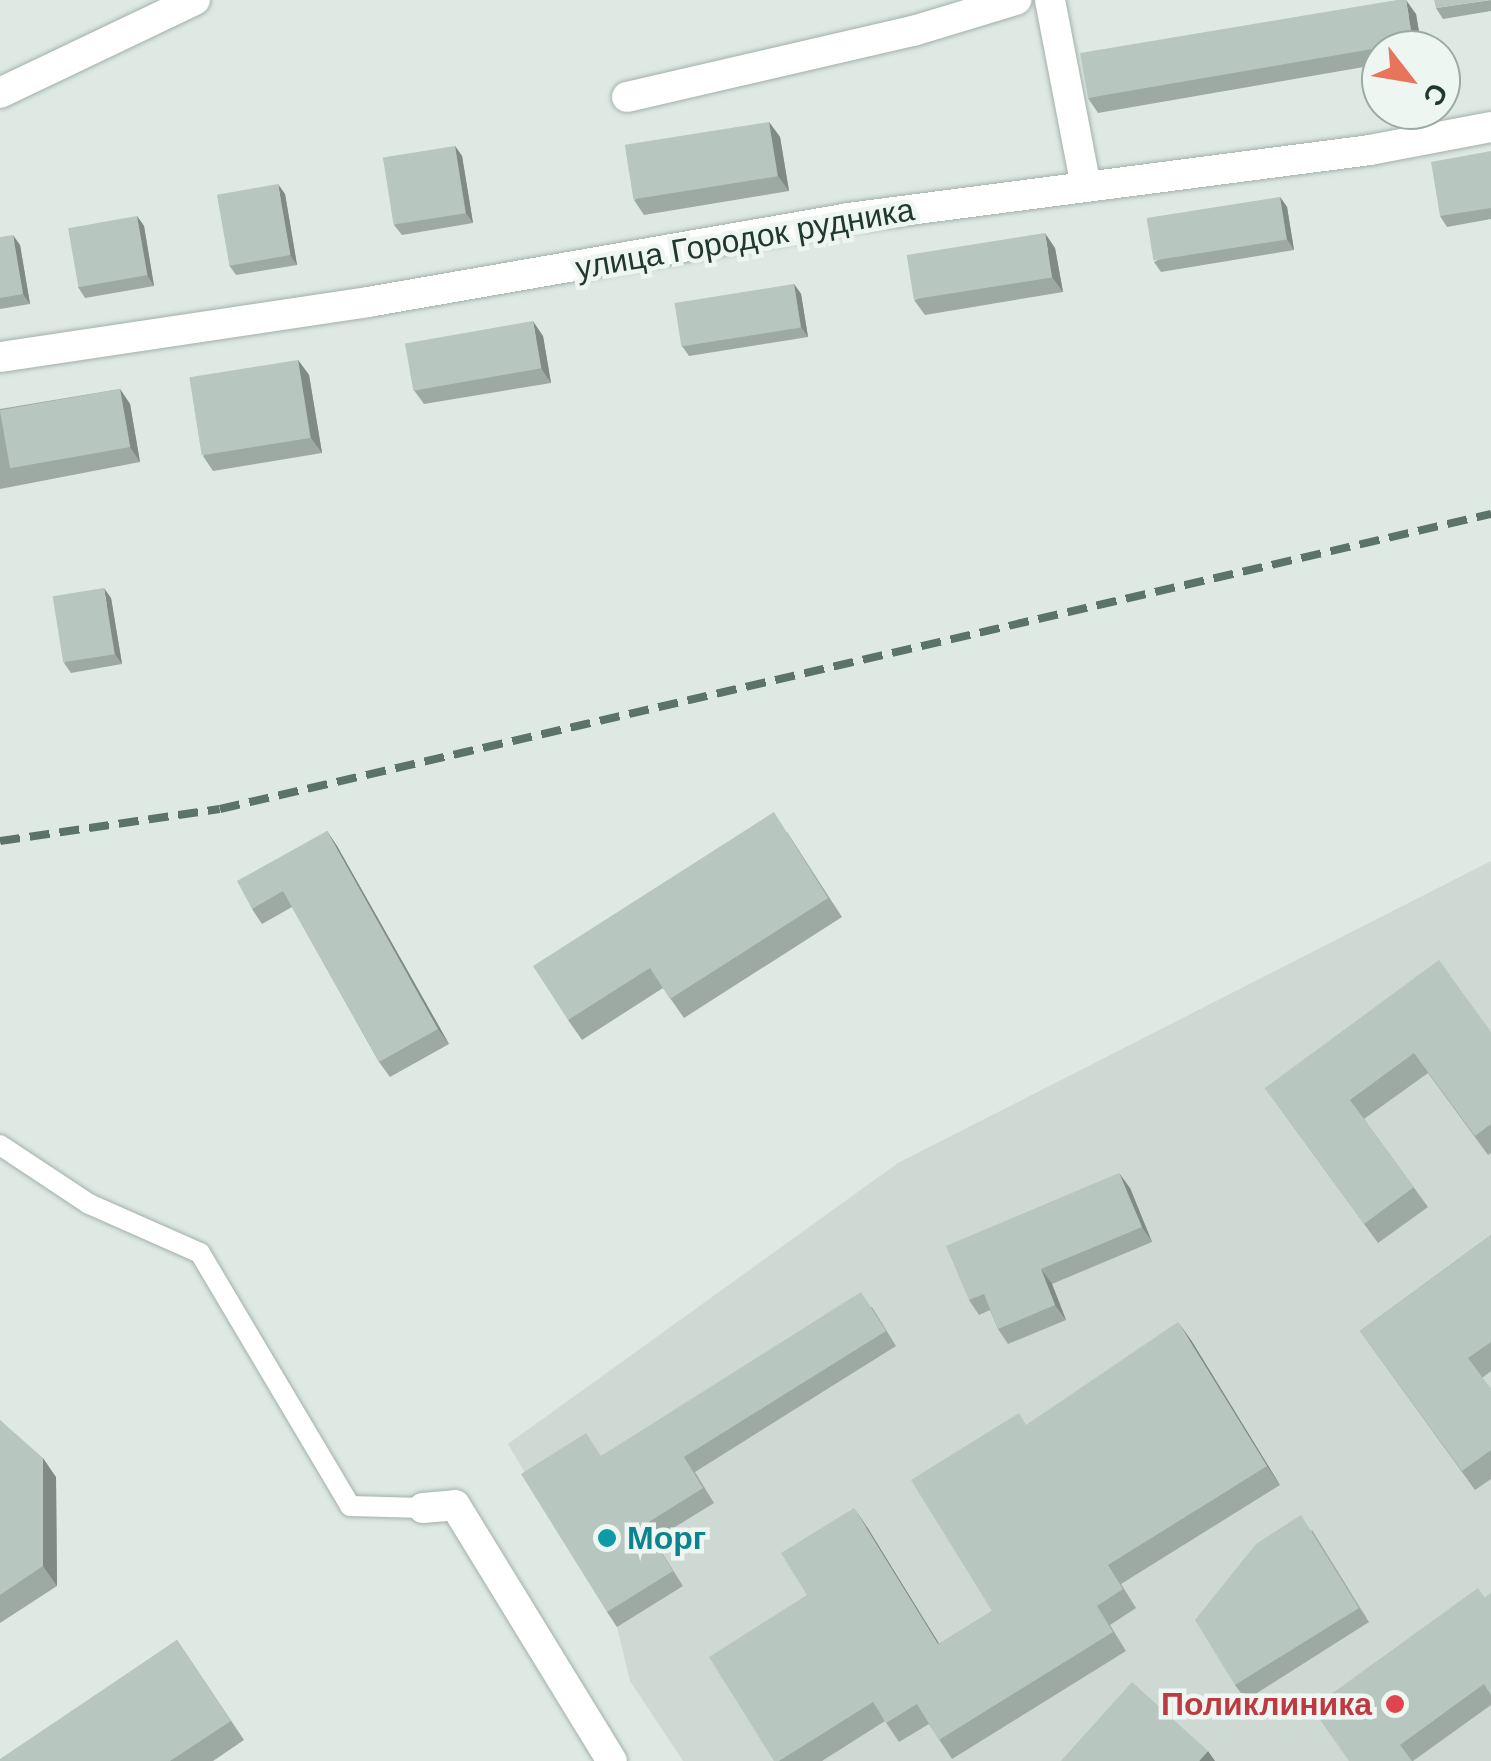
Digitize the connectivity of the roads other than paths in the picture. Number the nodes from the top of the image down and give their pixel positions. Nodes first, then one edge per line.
1 (1016, 0) edge
2 (1050, 0) edge
3 (176, 5) edge
4 (0, 92) edge
5 (627, 97) dead end
6 (1491, 127) edge
7 (1086, 187) junction
8 (0, 357) edge
9 (0, 1144) edge
10 (424, 1508) joint
11 (612, 1761) edge

1 - 5 street
2 - 7 street
3 - 4 street
6 - 7 street, улица Городок рудника
7 - 8 street, улица Городок рудника
9 - 10 lane
10 - 11 street

